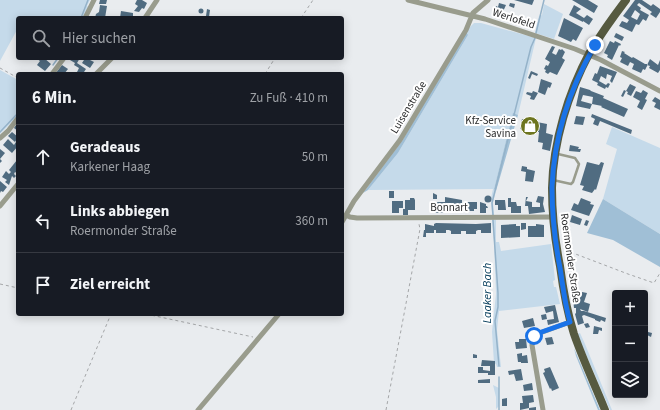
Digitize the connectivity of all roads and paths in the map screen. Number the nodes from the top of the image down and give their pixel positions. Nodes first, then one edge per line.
1 (94, 0) edge
2 (156, 0) edge
3 (313, 0) edge
4 (408, 0) edge
5 (488, 0) edge
6 (626, 0) edge
7 (86, 16) edge
8 (146, 16) edge
9 (302, 16) edge
10 (472, 16) junction
11 (589, 54) junction
12 (62, 60) edge
13 (110, 60) edge
14 (274, 60) edge
15 (0, 68) edge
16 (54, 72) edge
17 (98, 72) edge
18 (266, 72) edge
19 (16, 77) edge
20 (660, 91) edge
21 (16, 121) edge
22 (0, 138) edge
23 (556, 154) junction
24 (553, 180) junction
25 (16, 186) edge
26 (0, 206) edge
27 (346, 215) junction
28 (553, 217) junction
29 (344, 218) edge
30 (419, 218) junction
31 (557, 248) junction
32 (660, 273) edge
33 (0, 284) edge
34 (16, 288) edge
35 (110, 316) edge
36 (156, 316) edge
37 (277, 316) edge
38 (570, 322) junction
39 (258, 339) junction
40 (71, 410) edge
41 (198, 410) edge
42 (386, 410) edge
43 (543, 410) edge
44 (605, 410) edge

1 - 7 street
2 - 8 street
3 - 9 path
4 - 10 street, Werlofeld
5 - 10 street, Luisenstraße
6 - 11 main road, Roermonder Straße
10 - 11 street, Werlofeld
10 - 27 street, Luisenstraße
11 - 20 street, Werlofeld
11 - 23 main road, Roermonder Straße
12 - 16 street
13 - 17 street
14 - 18 path
15 - 19 path
21 - 22 street
23 - 24 main road, Roermonder Straße
23 - 24 lane
24 - 28 main road, Roermonder Straße
25 - 26 street
27 - 29 street, Luisenstraße
27 - 30 street, Bonnart
28 - 30 street, Bonnart
28 - 31 main road, Roermonder Straße
30 - 42 path
31 - 32 path
31 - 38 main road, Roermonder Straße
33 - 34 path
35 - 40 path
36 - 39 path
37 - 39 street
38 - 43 street
38 - 44 main road, Roermonder Straße
39 - 41 street

